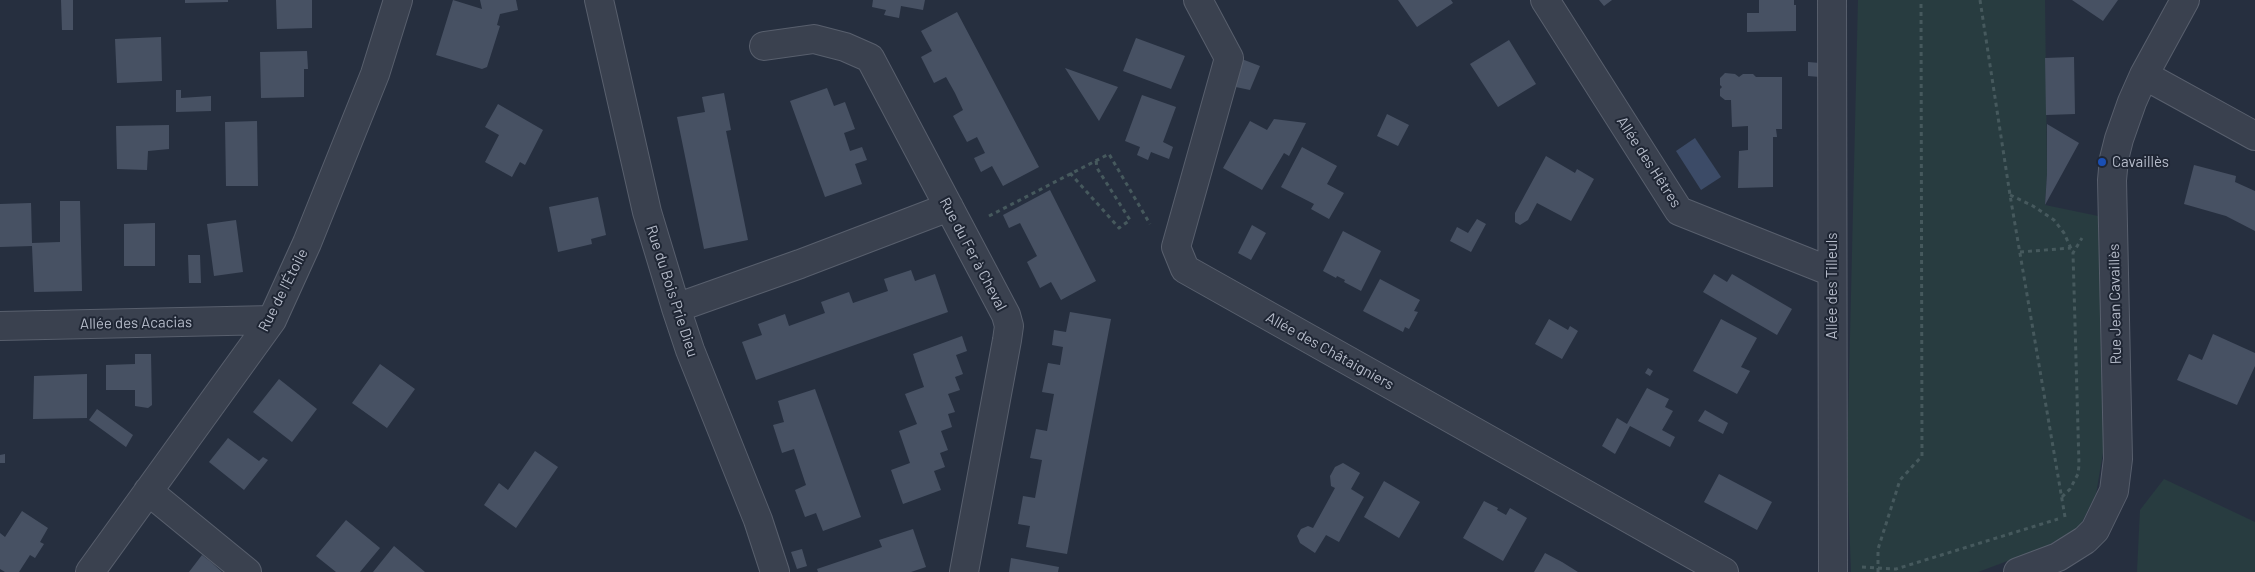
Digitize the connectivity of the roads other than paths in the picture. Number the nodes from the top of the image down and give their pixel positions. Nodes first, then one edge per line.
1 (398, 0) edge
2 (599, 0) edge
3 (1198, 0) edge
4 (1545, 0) edge
5 (1832, 0) edge
6 (2185, 0) edge
7 (764, 46) dead end
8 (2144, 75) junction
9 (2255, 136) edge
10 (949, 207) junction
11 (1832, 272) junction
12 (676, 308) junction
13 (272, 320) junction
14 (0, 326) edge
15 (148, 491) junction
16 (90, 572) edge
17 (247, 572) edge
18 (775, 572) edge
19 (964, 572) edge
20 (1724, 572) edge
21 (1833, 572) edge
22 (2018, 572) edge

1 - 13 street, Rue de l'Étoile
2 - 12 street, Rue du Bois Prie Dieu
3 - 20 street, Allée des Châtaigniers
4 - 11 street, Allée des Hêtres
5 - 11 street, Allée des Tilleuls
6 - 8 street, Rue Jean Cavaillès
7 - 10 street, Rue du Fer à Cheval
8 - 9 street
8 - 22 street, Rue Jean Cavaillès
10 - 12 street
10 - 19 street, Rue du Fer à Cheval
11 - 21 street, Allée des Tilleuls
12 - 18 street, Rue du Bois Prie Dieu
13 - 14 street, Allée des Acacias
13 - 15 street, Rue de l'Étoile
15 - 16 street, Rue de l'Étoile
15 - 17 street

